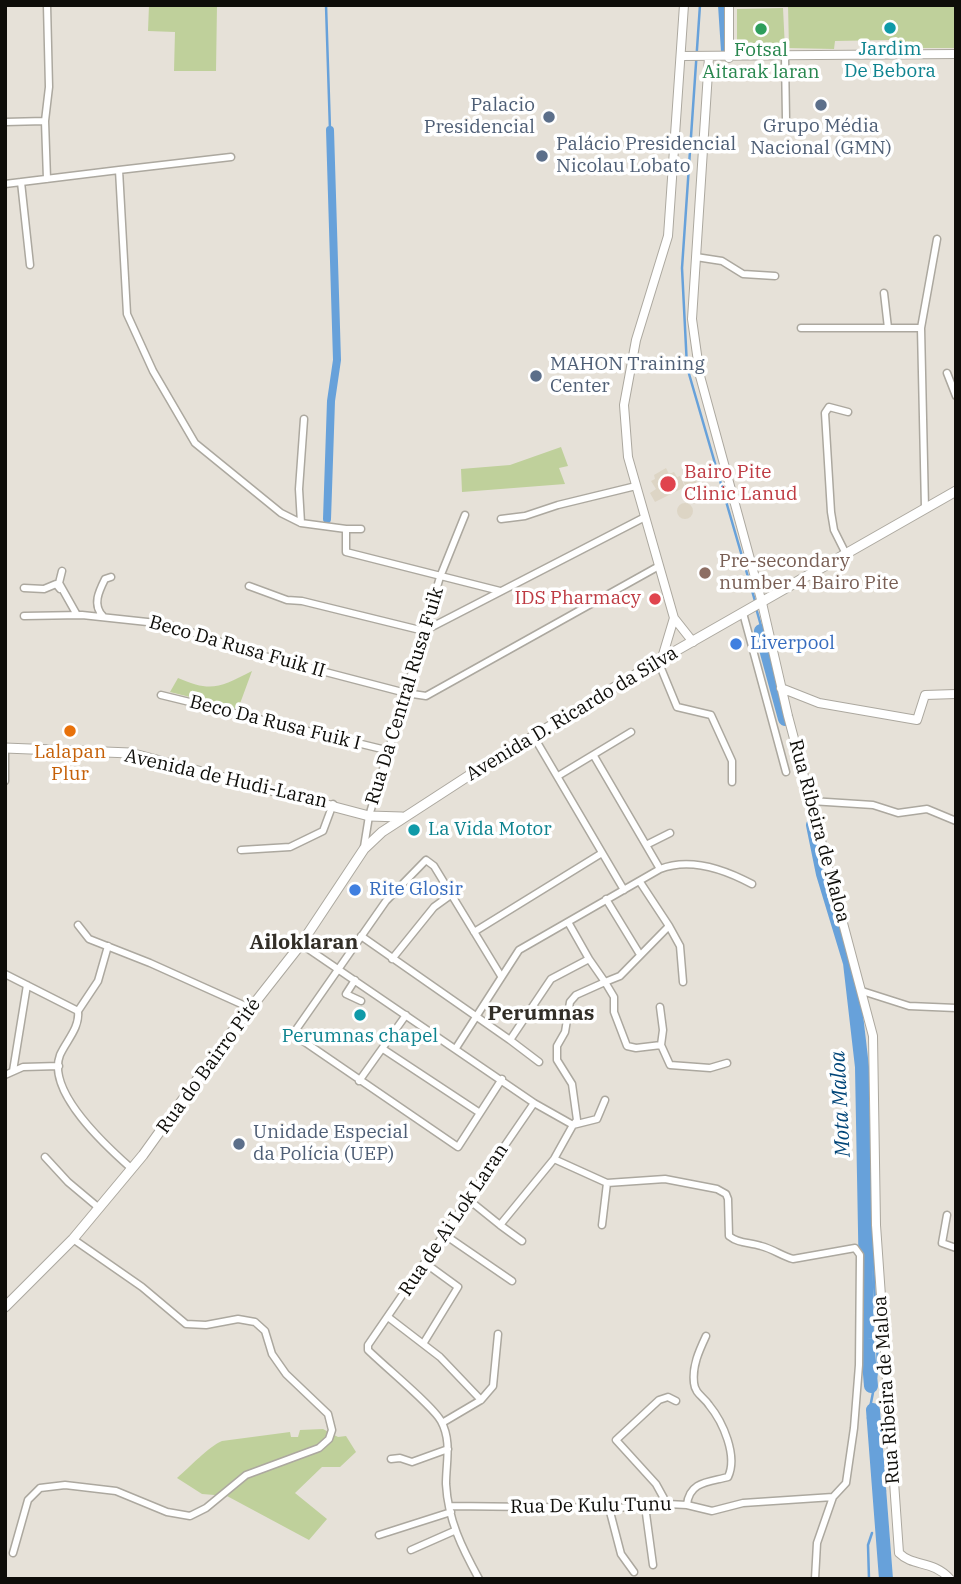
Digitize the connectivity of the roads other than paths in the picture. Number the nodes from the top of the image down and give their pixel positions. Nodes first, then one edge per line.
1 (47, 5) edge
2 (684, 5) edge
3 (729, 5) edge
4 (956, 54) edge
5 (683, 57) junction
6 (709, 57) junction
7 (785, 57) junction
8 (729, 58) junction
9 (786, 119) dead end
10 (45, 121) junction
11 (5, 122) edge
12 (231, 157) dead end
13 (119, 170) junction
14 (47, 179) junction
15 (21, 182) junction
16 (5, 184) edge
17 (937, 239) dead end
18 (696, 257) junction
19 (30, 265) dead end
20 (775, 276) dead end
21 (884, 293) dead end
22 (801, 328) dead end
23 (888, 328) junction
24 (921, 328) junction
25 (947, 373) dead end
26 (956, 396) edge
27 (848, 412) dead end
28 (304, 419) dead end
29 (636, 486) junction
30 (956, 491) edge
31 (925, 508) junction
32 (465, 515) dead end
33 (645, 517) junction
34 (501, 519) dead end
35 (301, 523) junction
36 (346, 529) junction
37 (361, 529) dead end
38 (846, 554) junction
39 (659, 566) junction
40 (62, 572) dead end
41 (111, 577) dead end
42 (440, 577) junction
43 (249, 586) dead end
44 (24, 588) dead end
45 (500, 592) junction
46 (64, 593) junction
47 (759, 602) junction
48 (97, 607) junction
49 (744, 612) junction
50 (81, 615) junction
51 (24, 616) dead end
52 (103, 616) junction
53 (674, 618) junction
54 (424, 631) junction
55 (693, 642) junction
56 (660, 660) junction
57 (781, 688) junction
58 (406, 694) junction
59 (956, 694) edge
60 (161, 695) dead end
61 (631, 732) dead end
62 (534, 737) junction
63 (5, 749) edge
64 (390, 751) junction
65 (594, 756) junction
66 (6, 771) edge
67 (786, 772) dead end
68 (558, 776) junction
69 (5, 779) edge
70 (732, 782) dead end
71 (811, 801) junction
72 (333, 804) junction
73 (369, 816) junction
74 (402, 817) junction
75 (956, 821) edge
76 (670, 833) dead end
77 (646, 845) junction
78 (364, 849) junction
79 (241, 850) dead end
80 (602, 853) junction
81 (660, 869) junction
82 (639, 882) junction
83 (752, 884) dead end
84 (624, 890) junction
85 (452, 894) junction
86 (606, 899) junction
87 (568, 922) junction
88 (78, 925) dead end
89 (669, 926) junction
90 (474, 932) junction
91 (361, 936) junction
92 (301, 944) junction
93 (108, 946) junction
94 (639, 953) junction
95 (589, 959) junction
96 (392, 960) junction
97 (339, 969) junction
98 (5, 974) edge
99 (501, 976) junction
100 (355, 980) junction
101 (605, 982) junction
102 (683, 982) dead end
103 (27, 985) junction
104 (862, 991) junction
105 (361, 1001) dead end
106 (660, 1007) dead end
107 (250, 1008) junction
108 (956, 1008) edge
109 (78, 1011) junction
110 (407, 1015) junction
111 (475, 1016) junction
112 (510, 1040) junction
113 (661, 1045) junction
114 (456, 1048) junction
115 (383, 1049) junction
116 (539, 1062) dead end
117 (727, 1063) dead end
118 (59, 1066) junction
119 (13, 1070) junction
120 (5, 1075) edge
121 (502, 1079) junction
122 (359, 1081) junction
123 (605, 1100) dead end
124 (534, 1102) junction
125 (480, 1113) junction
126 (573, 1125) junction
127 (46, 1157) dead end
128 (554, 1159) junction
129 (132, 1168) junction
130 (607, 1183) junction
131 (469, 1200) junction
132 (99, 1208) junction
133 (947, 1214) dead end
134 (500, 1225) junction
135 (603, 1225) dead end
136 (445, 1235) junction
137 (73, 1239) junction
138 (522, 1241) dead end
139 (956, 1248) edge
140 (425, 1263) junction
141 (512, 1281) dead end
142 (5, 1307) edge
143 (388, 1317) junction
144 (498, 1334) dead end
145 (706, 1336) dead end
146 (423, 1344) junction
147 (481, 1400) junction
148 (676, 1401) dead end
149 (442, 1423) junction
150 (448, 1450) junction
151 (391, 1459) dead end
152 (833, 1497) junction
153 (667, 1504) junction
154 (687, 1504) junction
155 (645, 1506) junction
156 (609, 1508) junction
157 (450, 1509) junction
158 (454, 1531) junction
159 (379, 1535) dead end
160 (411, 1550) dead end
161 (13, 1553) dead end
162 (653, 1565) dead end
163 (634, 1572) dead end
164 (479, 1579) edge
165 (815, 1579) edge
166 (950, 1579) edge

1 - 10 street
2 - 5 street
3 - 8 street
4 - 7 street
5 - 6 street
5 - 29 street
6 - 8 street
6 - 18 street, Rua Ribeira de Maloa
7 - 8 street
7 - 9 street
10 - 11 street
10 - 14 street
12 - 13 street
13 - 14 street
13 - 35 street
14 - 15 street
15 - 16 street
15 - 19 street
17 - 24 street
18 - 20 street
18 - 47 street, Rua Ribeira de Maloa
21 - 23 street
22 - 23 street
23 - 24 street
24 - 31 street
25 - 26 street
27 - 38 street
28 - 35 street
29 - 33 street
29 - 34 street
30 - 31 main road
31 - 38 main road
32 - 42 street, Rua Da Central Rusa Fuik
33 - 39 street
33 - 45 street
35 - 36 street
36 - 37 street
36 - 42 street
38 - 47 main road
39 - 53 street
39 - 58 street
40 - 46 street
41 - 48 street
42 - 45 street
42 - 54 street, Rua Da Central Rusa Fuik
43 - 54 street
44 - 46 street
45 - 54 street
46 - 50 street
47 - 49 main road, Avenida D. Ricardo da Silva
47 - 57 street, Rua Ribeira de Maloa
48 - 50 street
48 - 52 street
49 - 55 main road, Avenida D. Ricardo da Silva
49 - 67 street
50 - 51 street, Beco Da Rusa Fuik II
50 - 52 street, Beco Da Rusa Fuik II
52 - 58 street, Beco Da Rusa Fuik II
53 - 55 street
53 - 56 street
54 - 58 street, Rua Da Central Rusa Fuik
55 - 56 main road, Avenida D. Ricardo da Silva
56 - 62 main road, Avenida D. Ricardo da Silva
56 - 70 street
57 - 59 street
57 - 71 street, Rua Ribeira de Maloa
58 - 64 street, Rua Da Central Rusa Fuik
60 - 64 street, Beco Da Rusa Fuik I
61 - 65 street
62 - 68 street
62 - 74 main road, Avenida D. Ricardo da Silva
63 - 66 street
63 - 72 main road, Avenida de Hudi-Laran
64 - 73 street, Rua Da Central Rusa Fuik
65 - 68 street
65 - 77 street
66 - 69 street
68 - 80 street
71 - 75 street
71 - 104 street, Rua Ribeira de Maloa
72 - 73 main road, Avenida de Hudi-Laran
72 - 79 street
73 - 74 main road, Avenida de Hudi-Laran
73 - 78 street, Rua Da Central Rusa Fuik
74 - 78 main road, Rua do Bairro Pité
76 - 77 street
77 - 81 street
78 - 92 main road, Rua do Bairro Pité
80 - 84 street
80 - 90 street
81 - 82 street
81 - 83 street
82 - 84 street
82 - 89 street
84 - 86 street
85 - 90 street
85 - 91 street
85 - 96 street
86 - 87 street
86 - 94 street
87 - 95 street
87 - 99 street
88 - 93 street
89 - 94 street
89 - 102 street
90 - 99 street
91 - 96 street
91 - 97 street
92 - 97 street
92 - 107 main road, Rua do Bairro Pité
93 - 107 street
93 - 109 street
94 - 101 street
95 - 101 street
95 - 112 street
96 - 111 street
97 - 100 street
97 - 122 street
98 - 103 street
99 - 111 street
100 - 105 street
100 - 110 street
101 - 113 street
101 - 126 street
103 - 109 street
103 - 119 street
104 - 108 street
104 - 166 street, Rua Ribeira de Maloa
106 - 113 street
107 - 129 main road, Rua do Bairro Pité
109 - 118 street
110 - 114 street
110 - 115 street
111 - 112 street
111 - 114 street
112 - 116 street
113 - 117 street
114 - 121 street
115 - 122 street
115 - 125 street
118 - 119 street
118 - 129 street
119 - 120 street
121 - 124 street
121 - 125 street
122 - 125 street
123 - 126 street
124 - 126 street
124 - 131 street, Rua de Ai Lok Laran
126 - 128 street
127 - 132 street
128 - 130 street
128 - 134 street
129 - 132 main road, Rua do Bairro Pité
130 - 135 street
130 - 152 street
131 - 134 street
131 - 136 street, Rua de Ai Lok Laran
132 - 137 main road, Rua do Bairro Pité
133 - 139 street
134 - 138 street
136 - 140 street, Rua de Ai Lok Laran
136 - 141 street
137 - 142 main road, Rua do Bairro Pité
137 - 161 street
140 - 143 street, Rua de Ai Lok Laran
140 - 146 street
143 - 146 street
143 - 149 street, Rua de Ai Lok Laran
144 - 147 street
145 - 154 street
146 - 147 street
147 - 149 street
148 - 153 street
149 - 150 street
150 - 151 street
150 - 157 street
152 - 154 street, Rua De Kulu Tunu
152 - 165 street
153 - 154 street, Rua De Kulu Tunu
153 - 155 street, Rua De Kulu Tunu
155 - 156 street, Rua De Kulu Tunu
155 - 162 street
156 - 157 street, Rua De Kulu Tunu
156 - 163 street
157 - 158 street
157 - 159 street, Rua De Kulu Tunu
158 - 160 street
158 - 164 street

